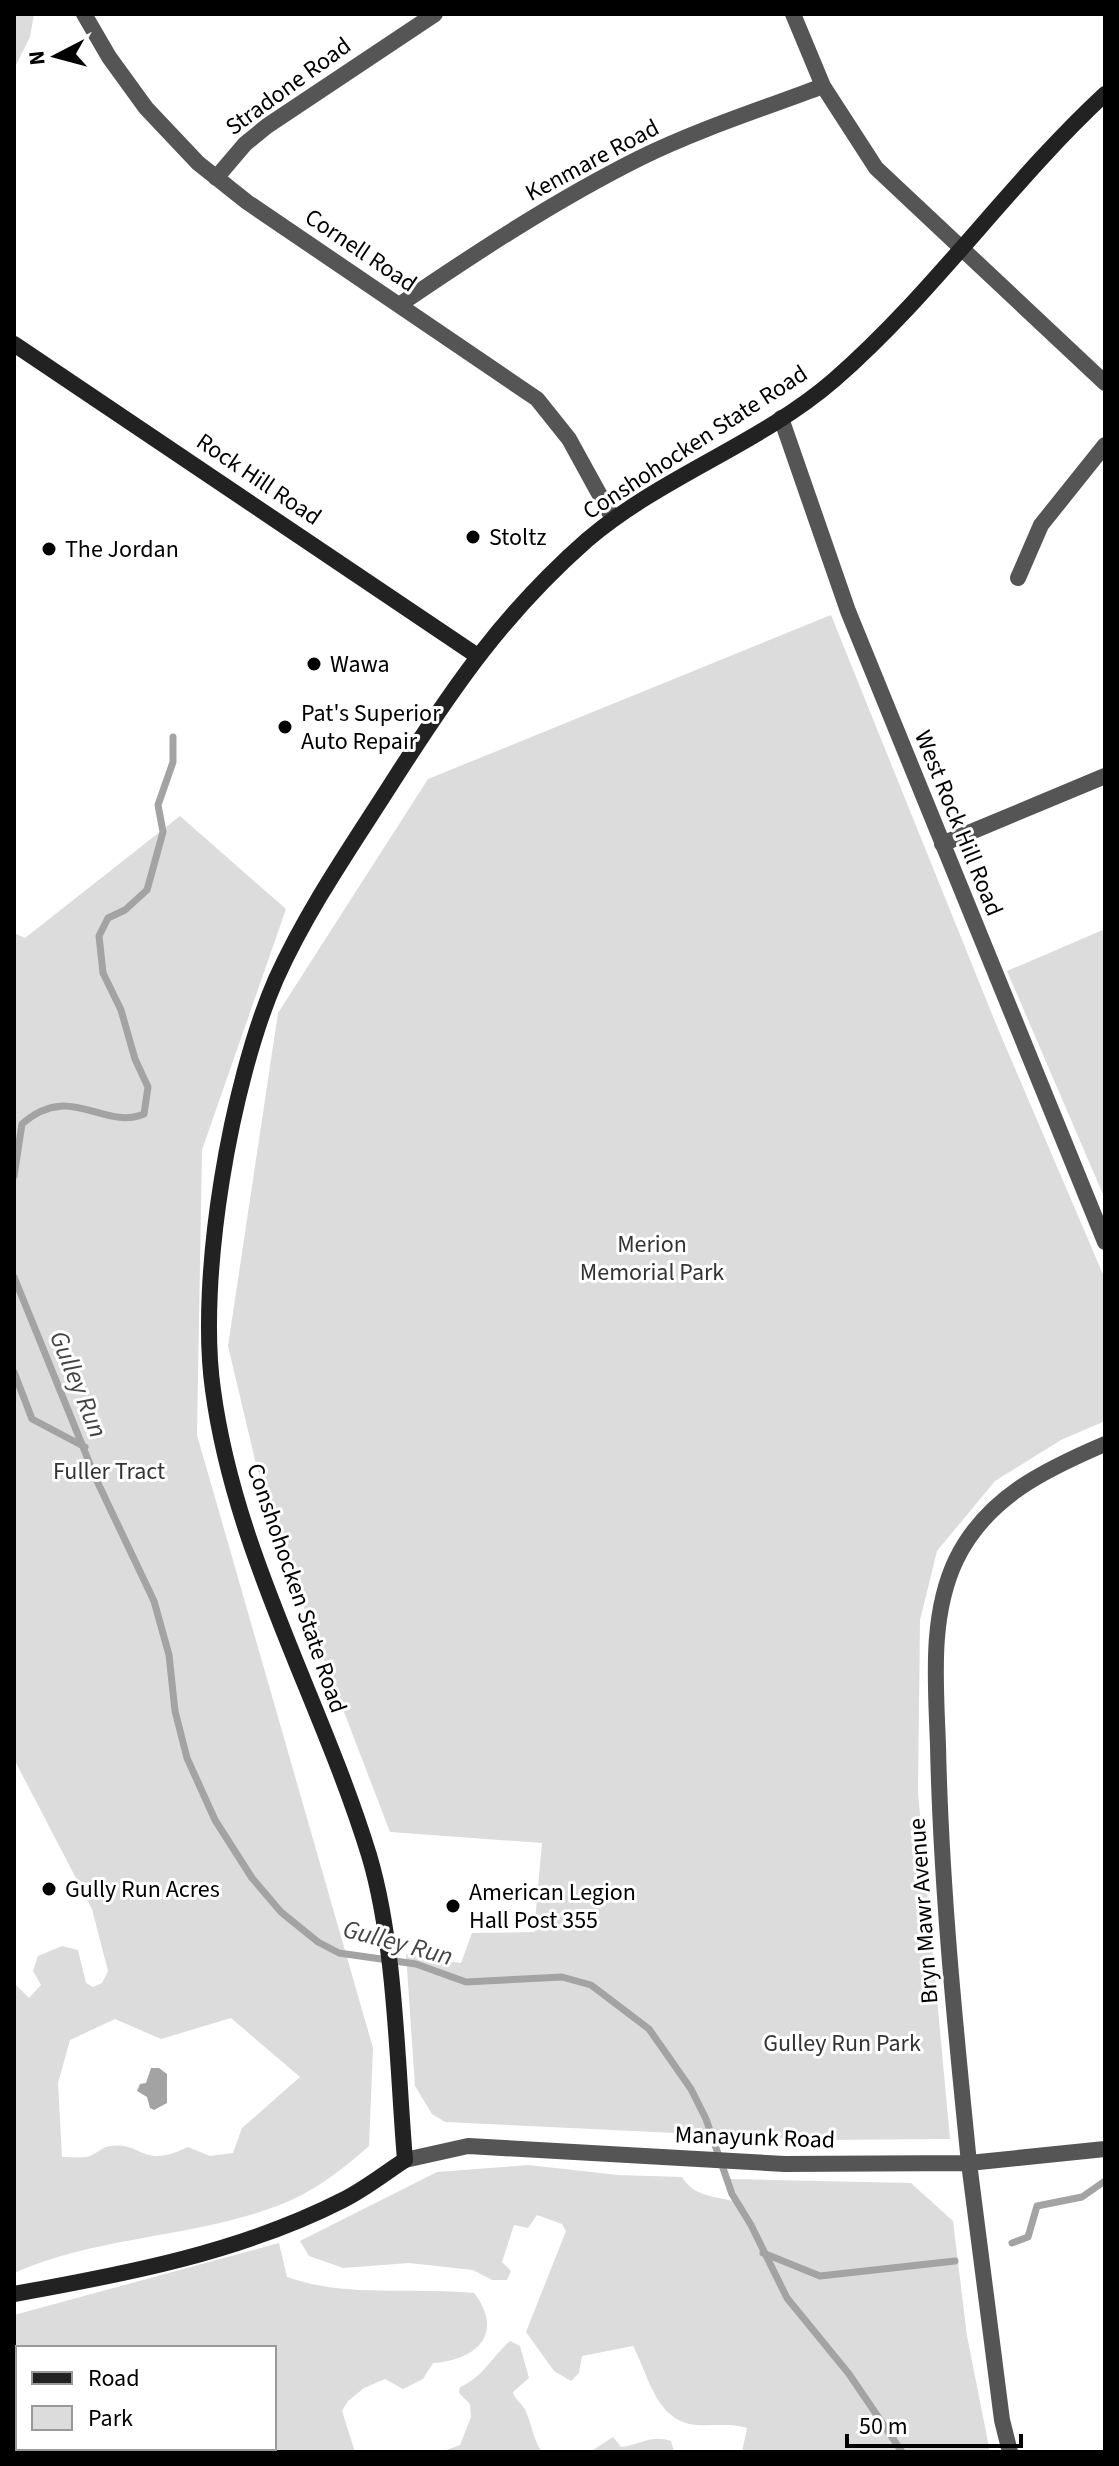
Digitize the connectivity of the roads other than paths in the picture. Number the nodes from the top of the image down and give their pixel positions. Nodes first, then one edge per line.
1 (84, 14) edge
2 (435, 14) edge
3 (793, 14) edge
4 (823, 86) junction
5 (1105, 94) edge
6 (216, 178) junction
7 (960, 247) junction
8 (399, 305) junction
9 (14, 344) edge
10 (1105, 383) edge
11 (781, 418) junction
12 (1105, 445) edge
13 (613, 519) junction
14 (1018, 578) dead end
15 (476, 655) junction
16 (1105, 776) edge
17 (942, 844) junction
18 (1105, 1242) edge
19 (1105, 1444) edge
20 (1105, 2149) edge
21 (405, 2160) junction
22 (969, 2163) junction
23 (14, 2294) edge
24 (1010, 2452) edge

1 - 6 street, Cornell Road
2 - 6 street, Stradone Road
3 - 4 street
4 - 7 street
4 - 8 street, Kenmare Road
5 - 7 main road, Conshohocken State Road
6 - 8 street, Cornell Road
7 - 10 street
7 - 11 main road, Conshohocken State Road
8 - 13 street, Cornell Road
9 - 15 main road, Rock Hill Road
11 - 13 main road, Conshohocken State Road
11 - 17 street, West Rock Hill Road
12 - 14 street
13 - 15 main road, Conshohocken State Road
15 - 21 main road, Conshohocken State Road
16 - 17 street
17 - 18 street, West Rock Hill Road
19 - 22 street, Bryn Mawr Avenue
20 - 22 street, Manayunk Road
21 - 22 street, Manayunk Road
21 - 23 main road
22 - 24 street, Bryn Mawr Avenue

